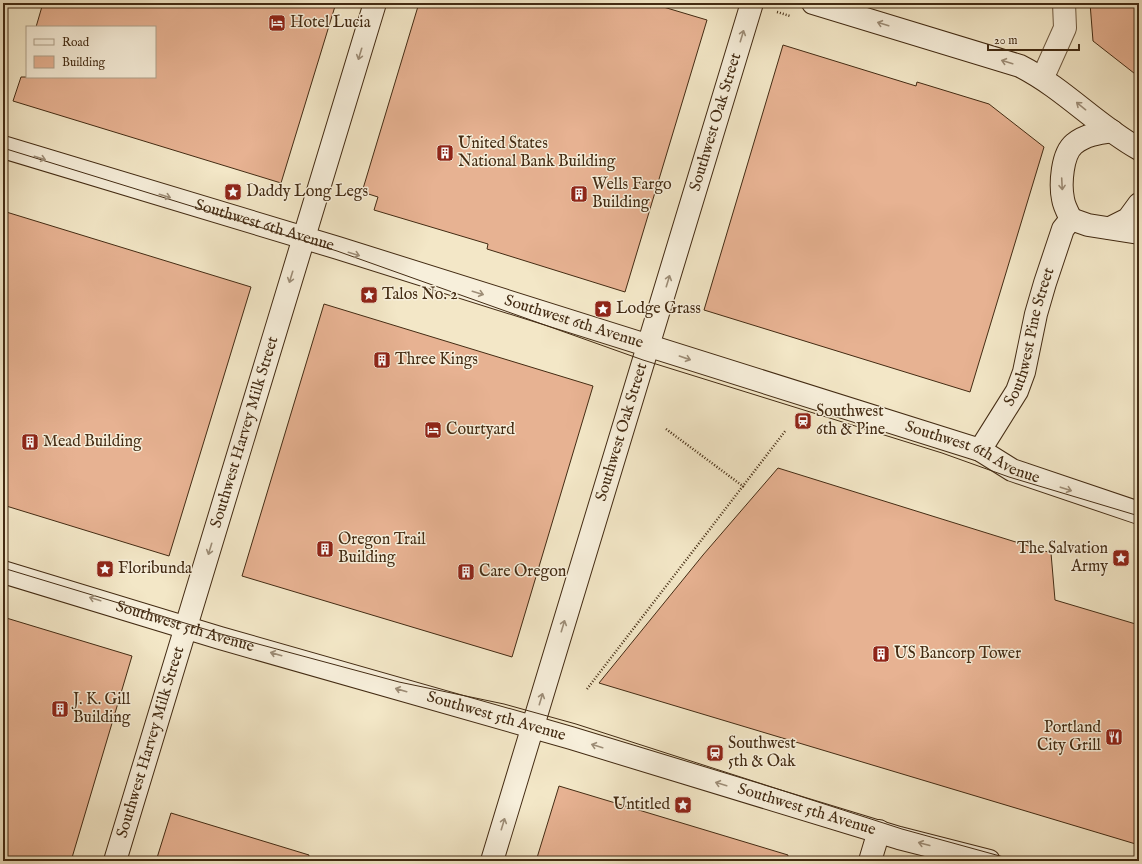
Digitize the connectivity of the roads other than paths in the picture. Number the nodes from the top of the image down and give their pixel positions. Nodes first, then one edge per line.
1 (375, 3) edge
2 (752, 3) edge
3 (813, 3) edge
4 (1064, 3) edge
5 (1042, 77) junction
6 (1112, 131) junction
7 (3, 147) edge
8 (1138, 152) edge
9 (1139, 204) edge
10 (1071, 219) junction
11 (1110, 228) junction
12 (1139, 233) edge
13 (304, 238) junction
14 (648, 345) junction
15 (980, 450) junction
16 (1139, 513) edge
17 (3, 572) edge
18 (186, 627) junction
19 (532, 728) junction
20 (880, 832) junction
21 (115, 861) edge
22 (492, 861) edge
23 (870, 861) edge
24 (989, 861) edge

1 -> 13 street, Southwest Harvey Milk Street
14 -> 2 street, Southwest Oak Street
5 -> 3 street
4 - 5 street
6 -> 5 street
6 - 8 street
6 -> 10 street
7 -> 13 street, Southwest 6th Avenue
9 - 11 street
10 - 11 street
10 - 15 street, Southwest Pine Street
11 - 12 street
13 -> 14 street, Southwest 6th Avenue
13 -> 18 street, Southwest Harvey Milk Street
14 -> 15 street, Southwest 6th Avenue
19 -> 14 street, Southwest Oak Street
15 -> 16 street, Southwest 6th Avenue
18 -> 17 street, Southwest 5th Avenue
19 -> 18 street, Southwest 5th Avenue
18 - 21 street, Southwest Harvey Milk Street
20 -> 19 street, Southwest 5th Avenue
22 -> 19 street, Southwest Oak Street
20 - 23 street
24 -> 20 street, Southwest 5th Avenue

